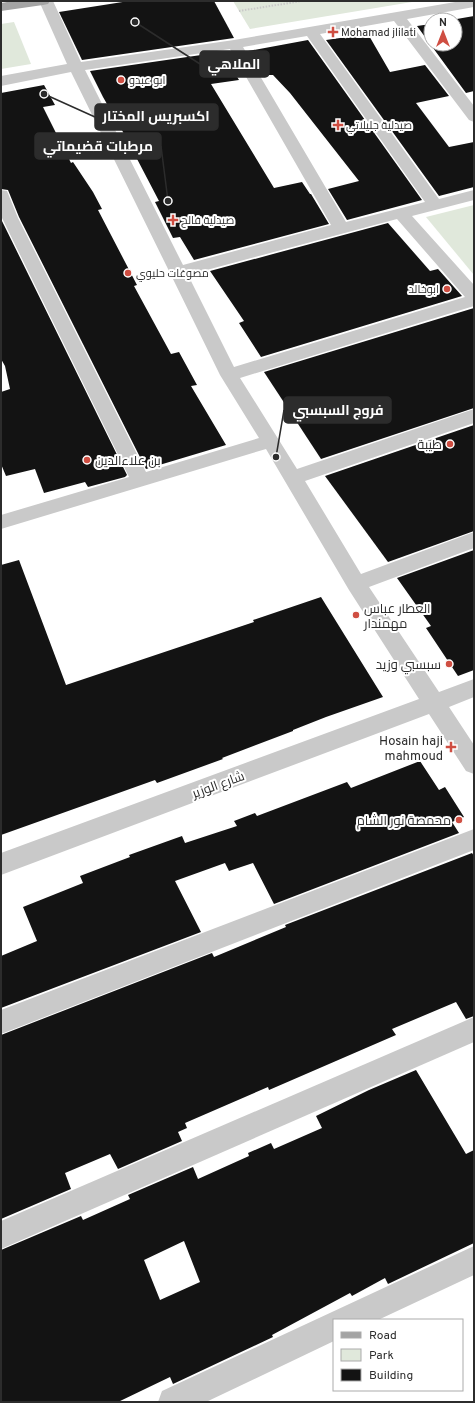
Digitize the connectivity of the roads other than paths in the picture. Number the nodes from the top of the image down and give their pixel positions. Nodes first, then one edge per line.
1 (44, 1) edge
2 (474, 4) edge
3 (1, 8) edge
4 (398, 16) junction
5 (311, 31) junction
6 (234, 44) junction
7 (76, 68) junction
8 (1, 81) edge
9 (474, 117) edge
10 (1, 195) edge
11 (474, 195) edge
12 (435, 205) junction
13 (401, 214) junction
14 (6, 218) edge
15 (341, 228) junction
16 (176, 272) junction
17 (474, 296) edge
18 (474, 300) edge
19 (229, 375) junction
20 (474, 416) edge
21 (271, 441) junction
22 (292, 478) junction
23 (141, 481) junction
24 (1, 522) edge
25 (474, 540) edge
26 (356, 584) junction
27 (474, 688) edge
28 (434, 704) junction
29 (474, 764) edge
30 (474, 839) edge
31 (1, 864) edge
32 (1, 1022) edge
33 (474, 1029) edge
34 (1, 1235) edge
35 (474, 1260) edge
36 (348, 1319) edge
37 (333, 1326) edge
38 (173, 1402) edge

1 - 3 main road
1 - 7 street
2 - 4 street
4 - 5 street
4 - 9 street
5 - 6 street
5 - 12 street
6 - 7 street
6 - 15 street
7 - 8 street
7 - 16 street
10 - 14 street
11 - 12 street
12 - 13 street
13 - 15 street
13 - 17 street
14 - 23 street
15 - 16 street
16 - 19 street
18 - 19 street
19 - 21 street
20 - 22 street
21 - 22 street
21 - 23 street
22 - 26 street
23 - 24 street
25 - 26 street
26 - 28 street
27 - 28 street, شارع الوزير
28 - 29 street
28 - 31 street, شارع الوزير
30 - 32 street
33 - 34 street
35 - 36 street
37 - 38 street

